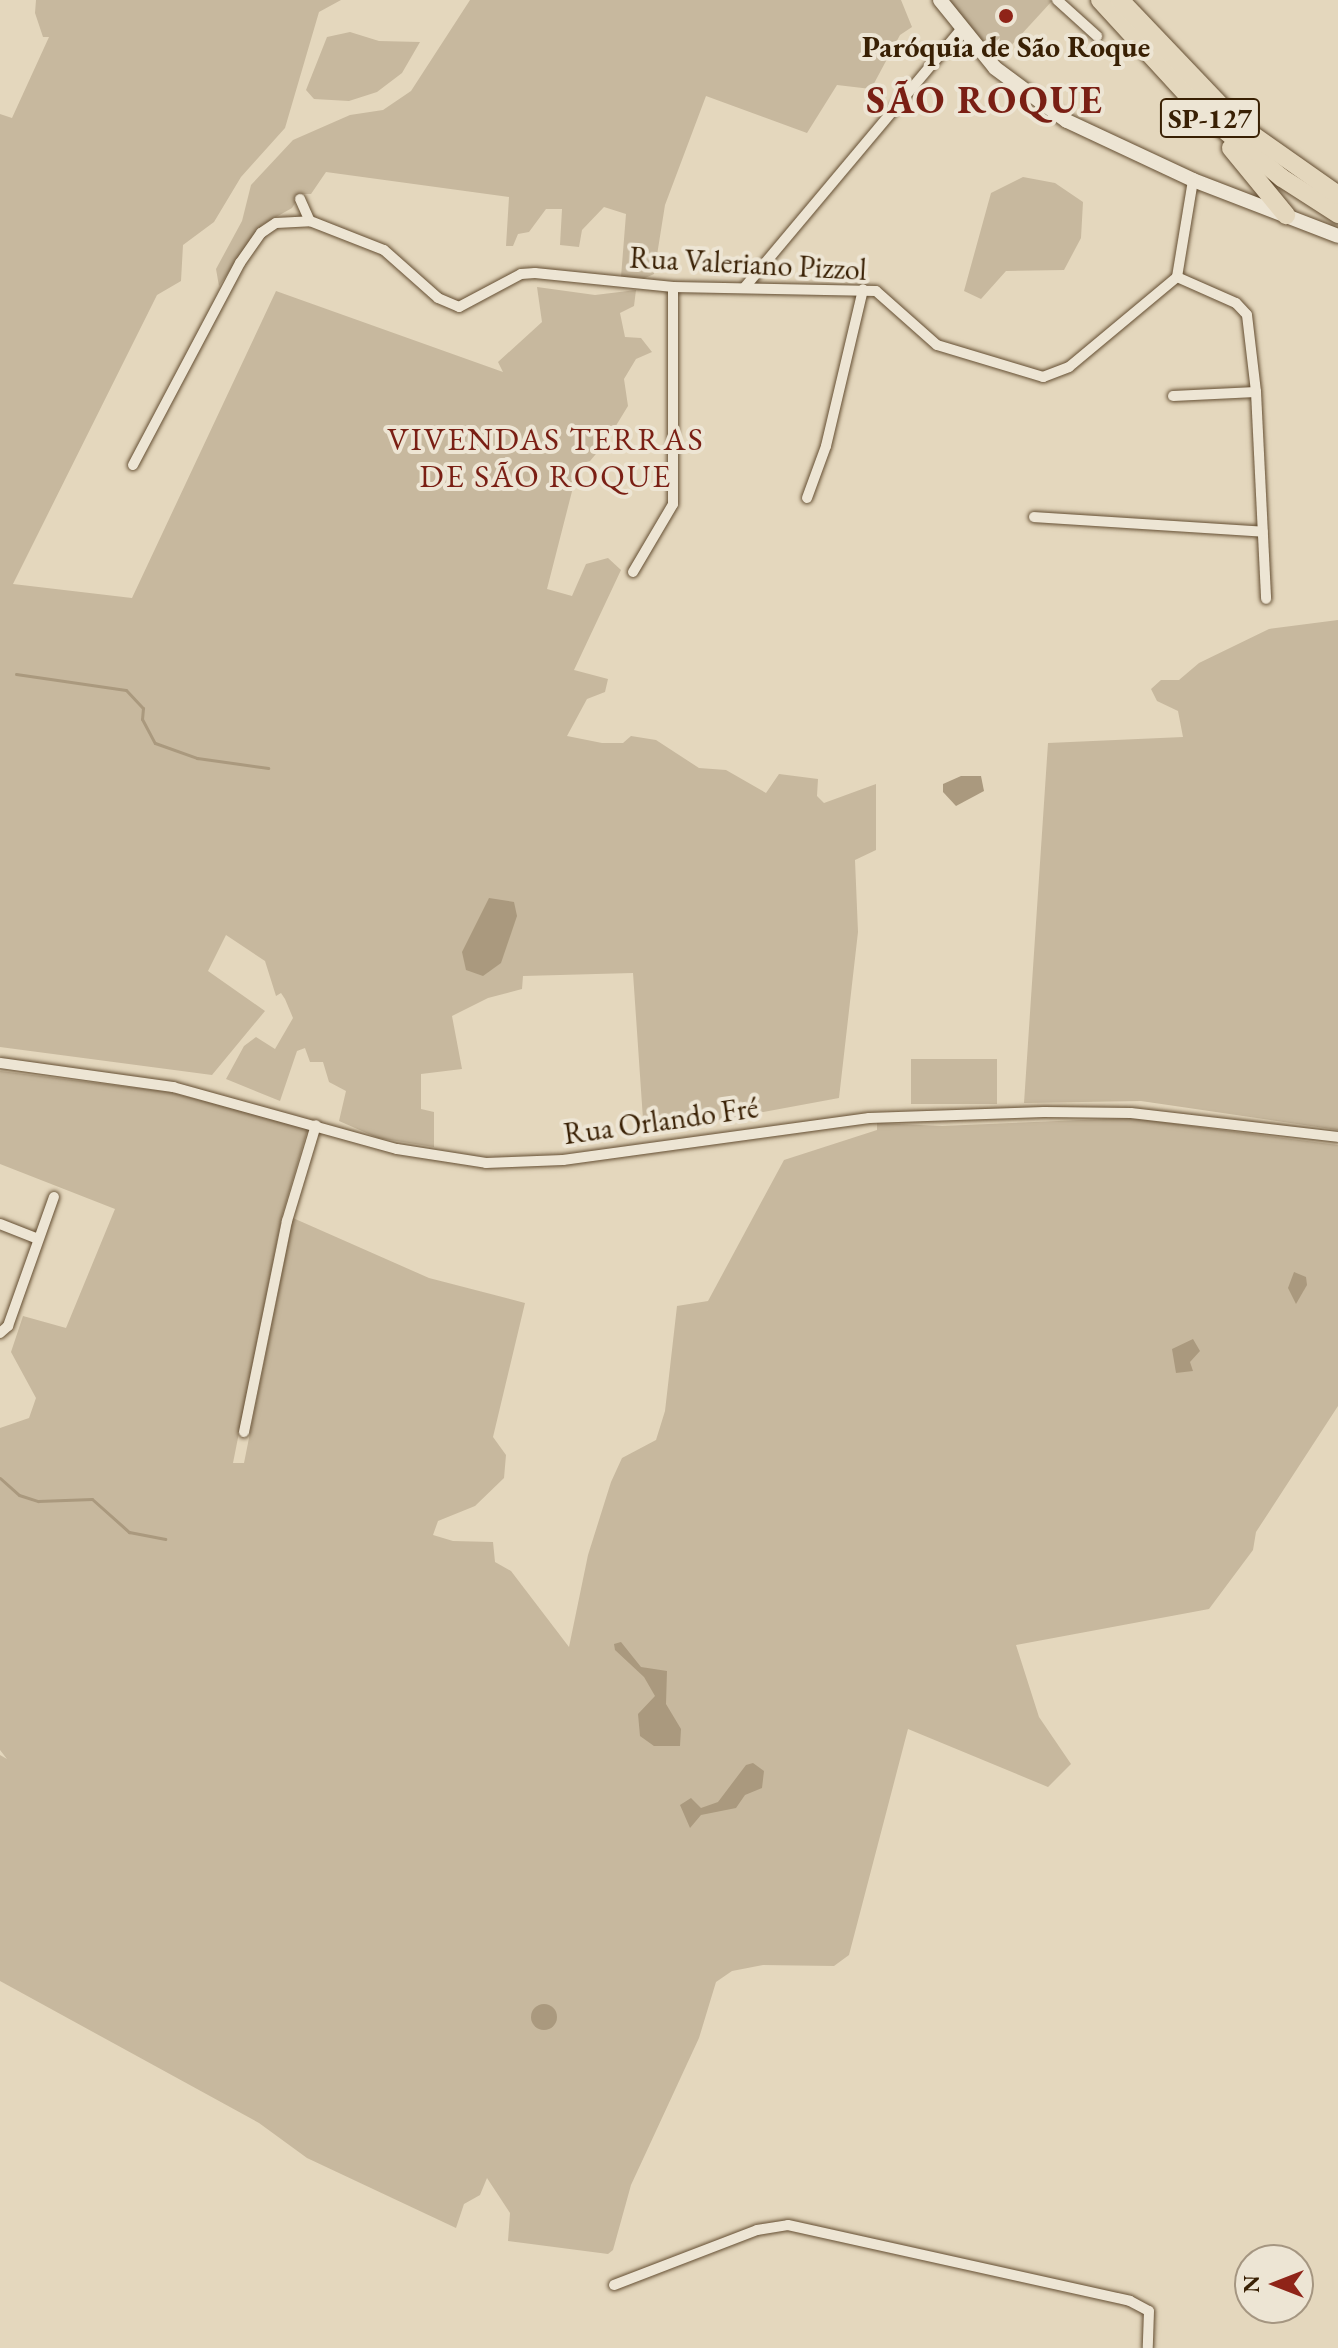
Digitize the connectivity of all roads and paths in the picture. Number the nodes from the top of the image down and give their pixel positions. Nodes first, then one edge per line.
1 (940, 0) edge
2 (1057, 0) edge
3 (1100, 0) edge
4 (1120, 0) edge
5 (961, 30) junction
6 (1097, 36) dead end
7 (1203, 112) junction
8 (1193, 180) junction
9 (1338, 195) edge
10 (300, 199) dead end
11 (1338, 214) edge
12 (1286, 215) junction
13 (310, 221) junction
14 (1338, 236) edge
15 (1177, 277) junction
16 (673, 287) junction
17 (745, 287) junction
18 (863, 289) junction
19 (1256, 392) junction
20 (1173, 396) dead end
21 (133, 465) dead end
22 (807, 498) dead end
23 (1034, 517) dead end
24 (1263, 532) junction
25 (633, 572) dead end
26 (1266, 599) dead end
27 (0, 1063) edge
28 (316, 1125) junction
29 (1338, 1137) edge
30 (54, 1197) dead end
31 (0, 1224) edge
32 (38, 1239) junction
33 (0, 1333) edge
34 (244, 1432) dead end
35 (614, 2285) dead end
36 (1148, 2348) edge

1 - 5 street
2 - 6 street
3 - 7 highway, SP-127
4 - 9 highway, SP-127
5 - 8 street
5 - 17 street
7 - 11 highway, SP-127
7 - 12 highway
8 - 12 street
8 - 15 street
10 - 13 street
12 - 14 street
13 - 16 street, Rua Valeriano Pizzol
13 - 21 street
15 - 18 street, Rua Valeriano Pizzol
15 - 19 street
16 - 17 street, Rua Valeriano Pizzol
16 - 25 street
17 - 18 street, Rua Valeriano Pizzol
18 - 22 street
19 - 20 street
19 - 24 street
23 - 24 street
24 - 26 street
27 - 28 street, Rua Orlando Fré
28 - 29 street, Rua Orlando Fré
28 - 34 street
30 - 32 street
31 - 32 street
32 - 33 street
35 - 36 street

